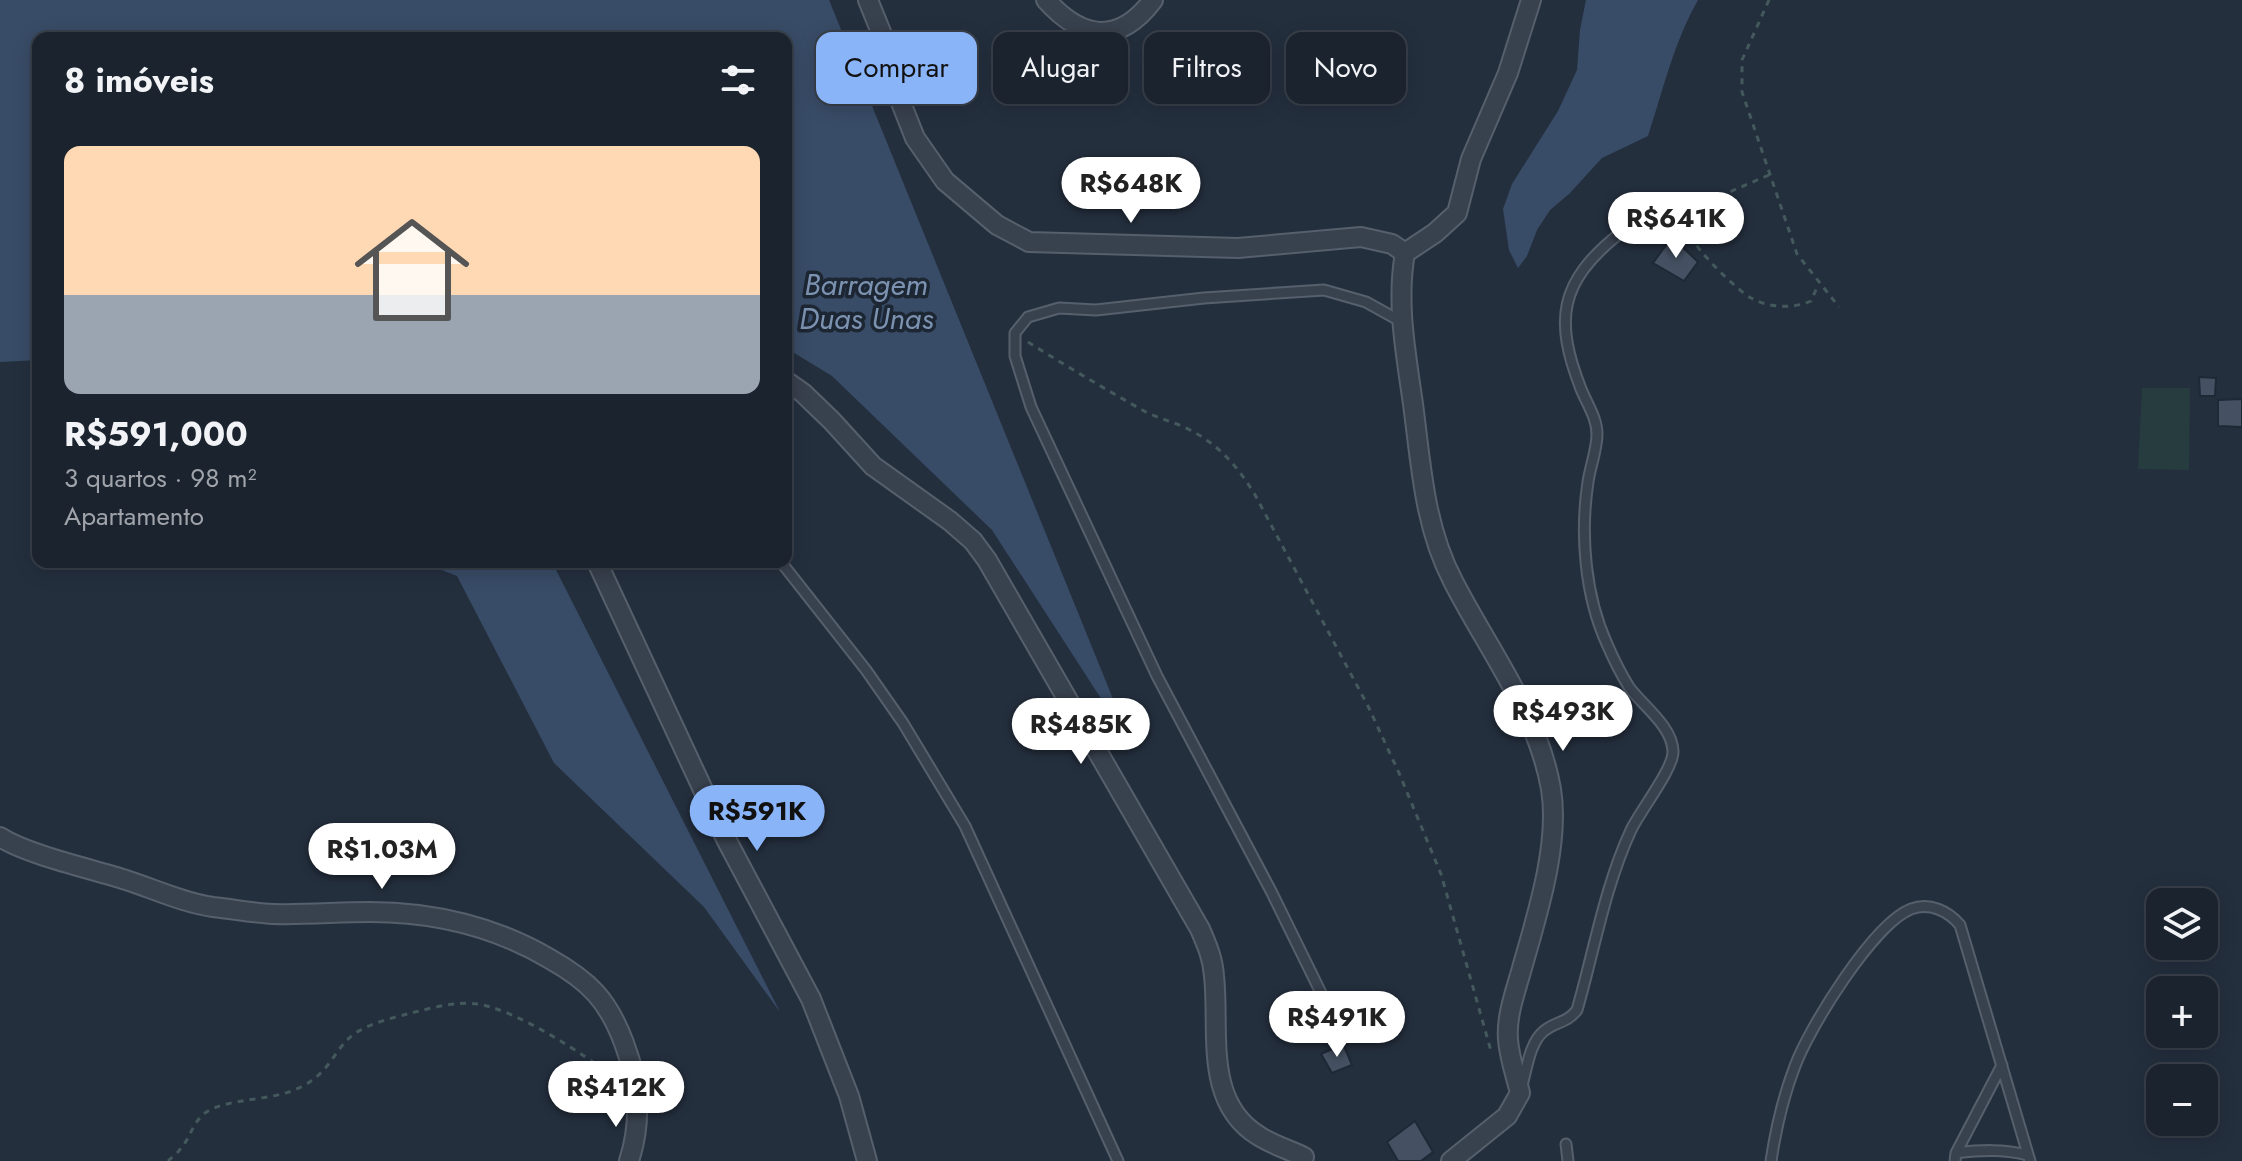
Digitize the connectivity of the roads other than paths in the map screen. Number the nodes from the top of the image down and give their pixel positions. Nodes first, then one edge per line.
1 (868, 0) edge
2 (1046, 0) edge
3 (1153, 0) edge
4 (1531, 0) edge
5 (1619, 234) dead end
6 (1405, 253) junction
7 (1402, 322) junction
8 (792, 386) edge
9 (600, 568) edge
10 (786, 568) edge
11 (0, 837) edge
12 (1324, 999) dead end
13 (2002, 1065) junction
14 (1520, 1093) junction
15 (1566, 1144) dead end
16 (1304, 1157) dead end
17 (1955, 1157) edge
18 (2029, 1158) edge
19 (629, 1161) edge
20 (867, 1161) edge
21 (1118, 1161) edge
22 (1451, 1161) edge
23 (1568, 1161) edge
24 (1771, 1161) edge

1 - 6 street
2 - 3 street
4 - 6 street
5 - 14 lane
6 - 7 street
7 - 12 lane
7 - 14 street
8 - 16 street
9 - 20 street
10 - 21 lane
11 - 19 street
13 - 17 lane
13 - 18 lane
13 - 24 lane
14 - 22 street
15 - 23 lane
17 - 18 lane

